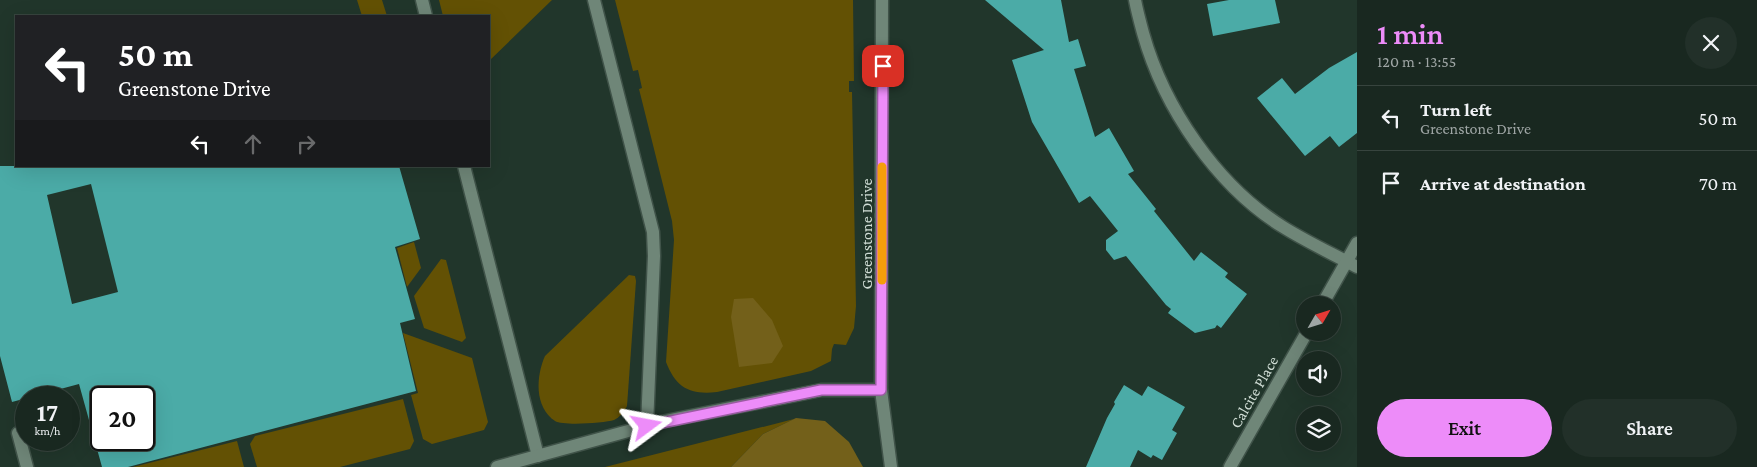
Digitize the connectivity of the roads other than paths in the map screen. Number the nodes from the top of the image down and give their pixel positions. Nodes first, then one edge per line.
1 (422, 0) edge
2 (594, 0) edge
3 (882, 0) edge
4 (1135, 0) edge
5 (426, 15) edge
6 (464, 167) edge
7 (1357, 243) edge
8 (1352, 265) edge
9 (1329, 296) edge
10 (1302, 341) edge
11 (881, 390) junction
12 (647, 426) junction
13 (23, 451) edge
14 (538, 456) junction
15 (27, 467) edge
16 (497, 467) edge
17 (891, 467) edge
18 (1230, 467) edge

1 - 5 street
2 - 12 street
3 - 11 street, Greenstone Drive
4 - 8 street
6 - 14 street
7 - 8 street
8 - 9 street
10 - 18 street, Calcite Place
11 - 12 street
11 - 17 street, Greenstone Drive
12 - 14 street
13 - 15 street
14 - 16 street

